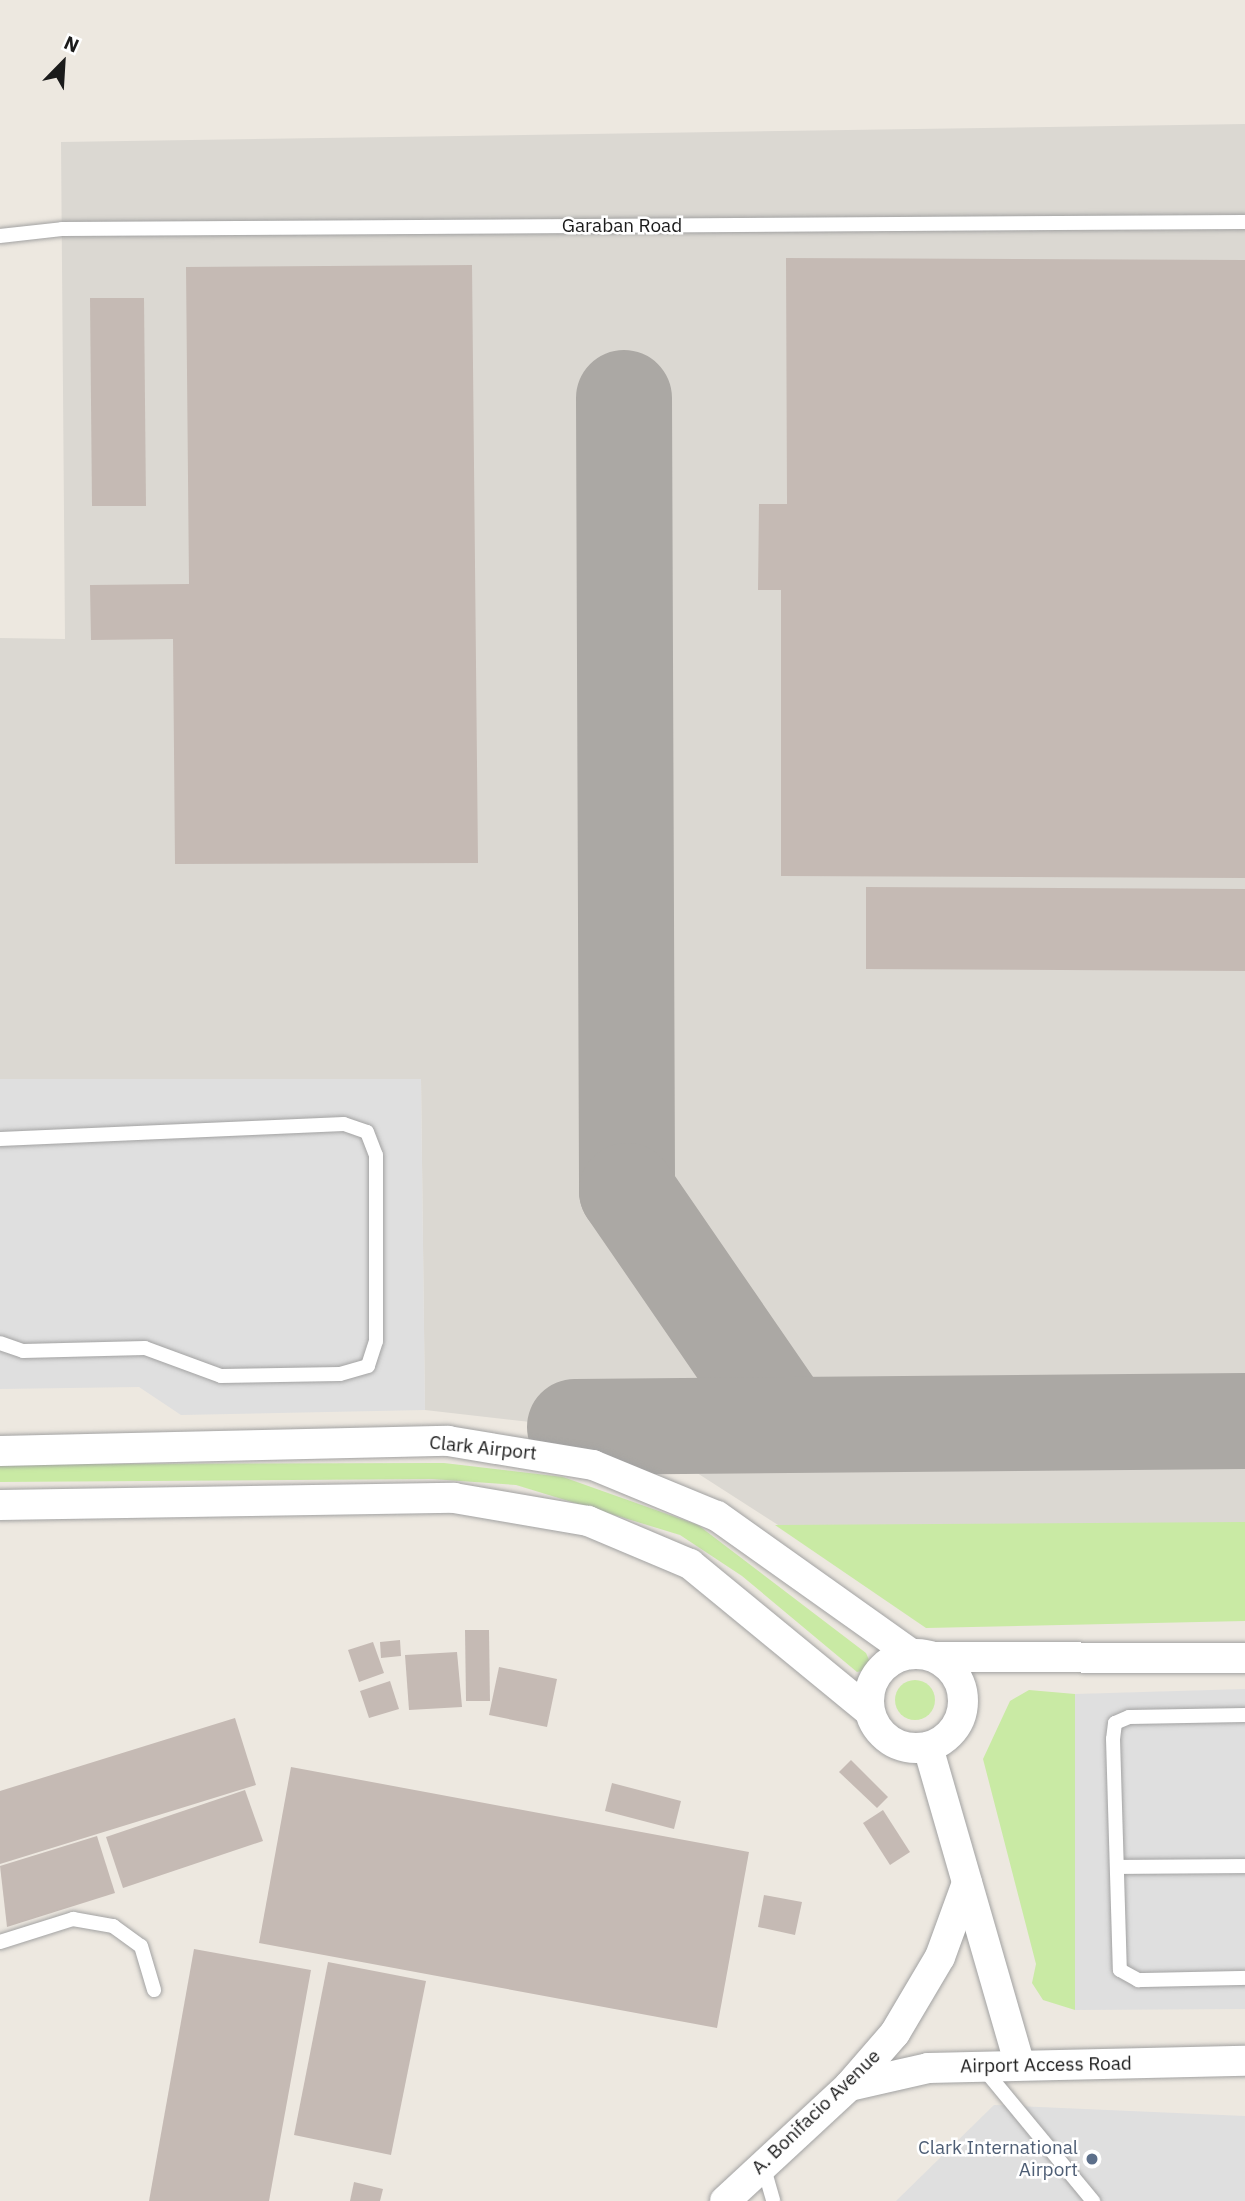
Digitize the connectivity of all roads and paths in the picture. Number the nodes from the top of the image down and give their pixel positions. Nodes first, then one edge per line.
1 (1245, 222) edge
2 (0, 236) edge
3 (0, 1139) edge
4 (0, 1343) edge
5 (0, 1451) edge
6 (0, 1505) edge
7 (923, 1656) junction
8 (1245, 1658) edge
9 (869, 1711) junction
10 (1245, 1715) edge
11 (929, 1747) junction
12 (1245, 1866) edge
13 (1117, 1867) junction
14 (967, 1883) junction
15 (0, 1942) edge
16 (1245, 1979) edge
17 (154, 1990) dead end
18 (1245, 2062) edge
19 (981, 2065) junction
20 (1020, 2065) junction
21 (849, 2086) junction
22 (762, 2164) junction
23 (724, 2201) edge
24 (773, 2201) edge
25 (1093, 2201) edge

1 - 2 lane, Garaban Road
3 - 4 lane
5 - 7 street, Clark Airport
6 - 9 street
7 - 8 street
7 - 9 street
7 - 11 street
9 - 11 street
10 - 13 lane
11 - 14 street
12 - 13 lane
13 - 16 lane
14 - 20 street
14 - 21 street, A. Bonifacio Avenue
15 - 17 lane
18 - 20 street, Airport Access Road
19 - 20 street, Airport Access Road
19 - 21 street, Airport Access Road
19 - 25 lane
21 - 22 street, A. Bonifacio Avenue
22 - 23 street, A. Bonifacio Avenue
22 - 24 lane

